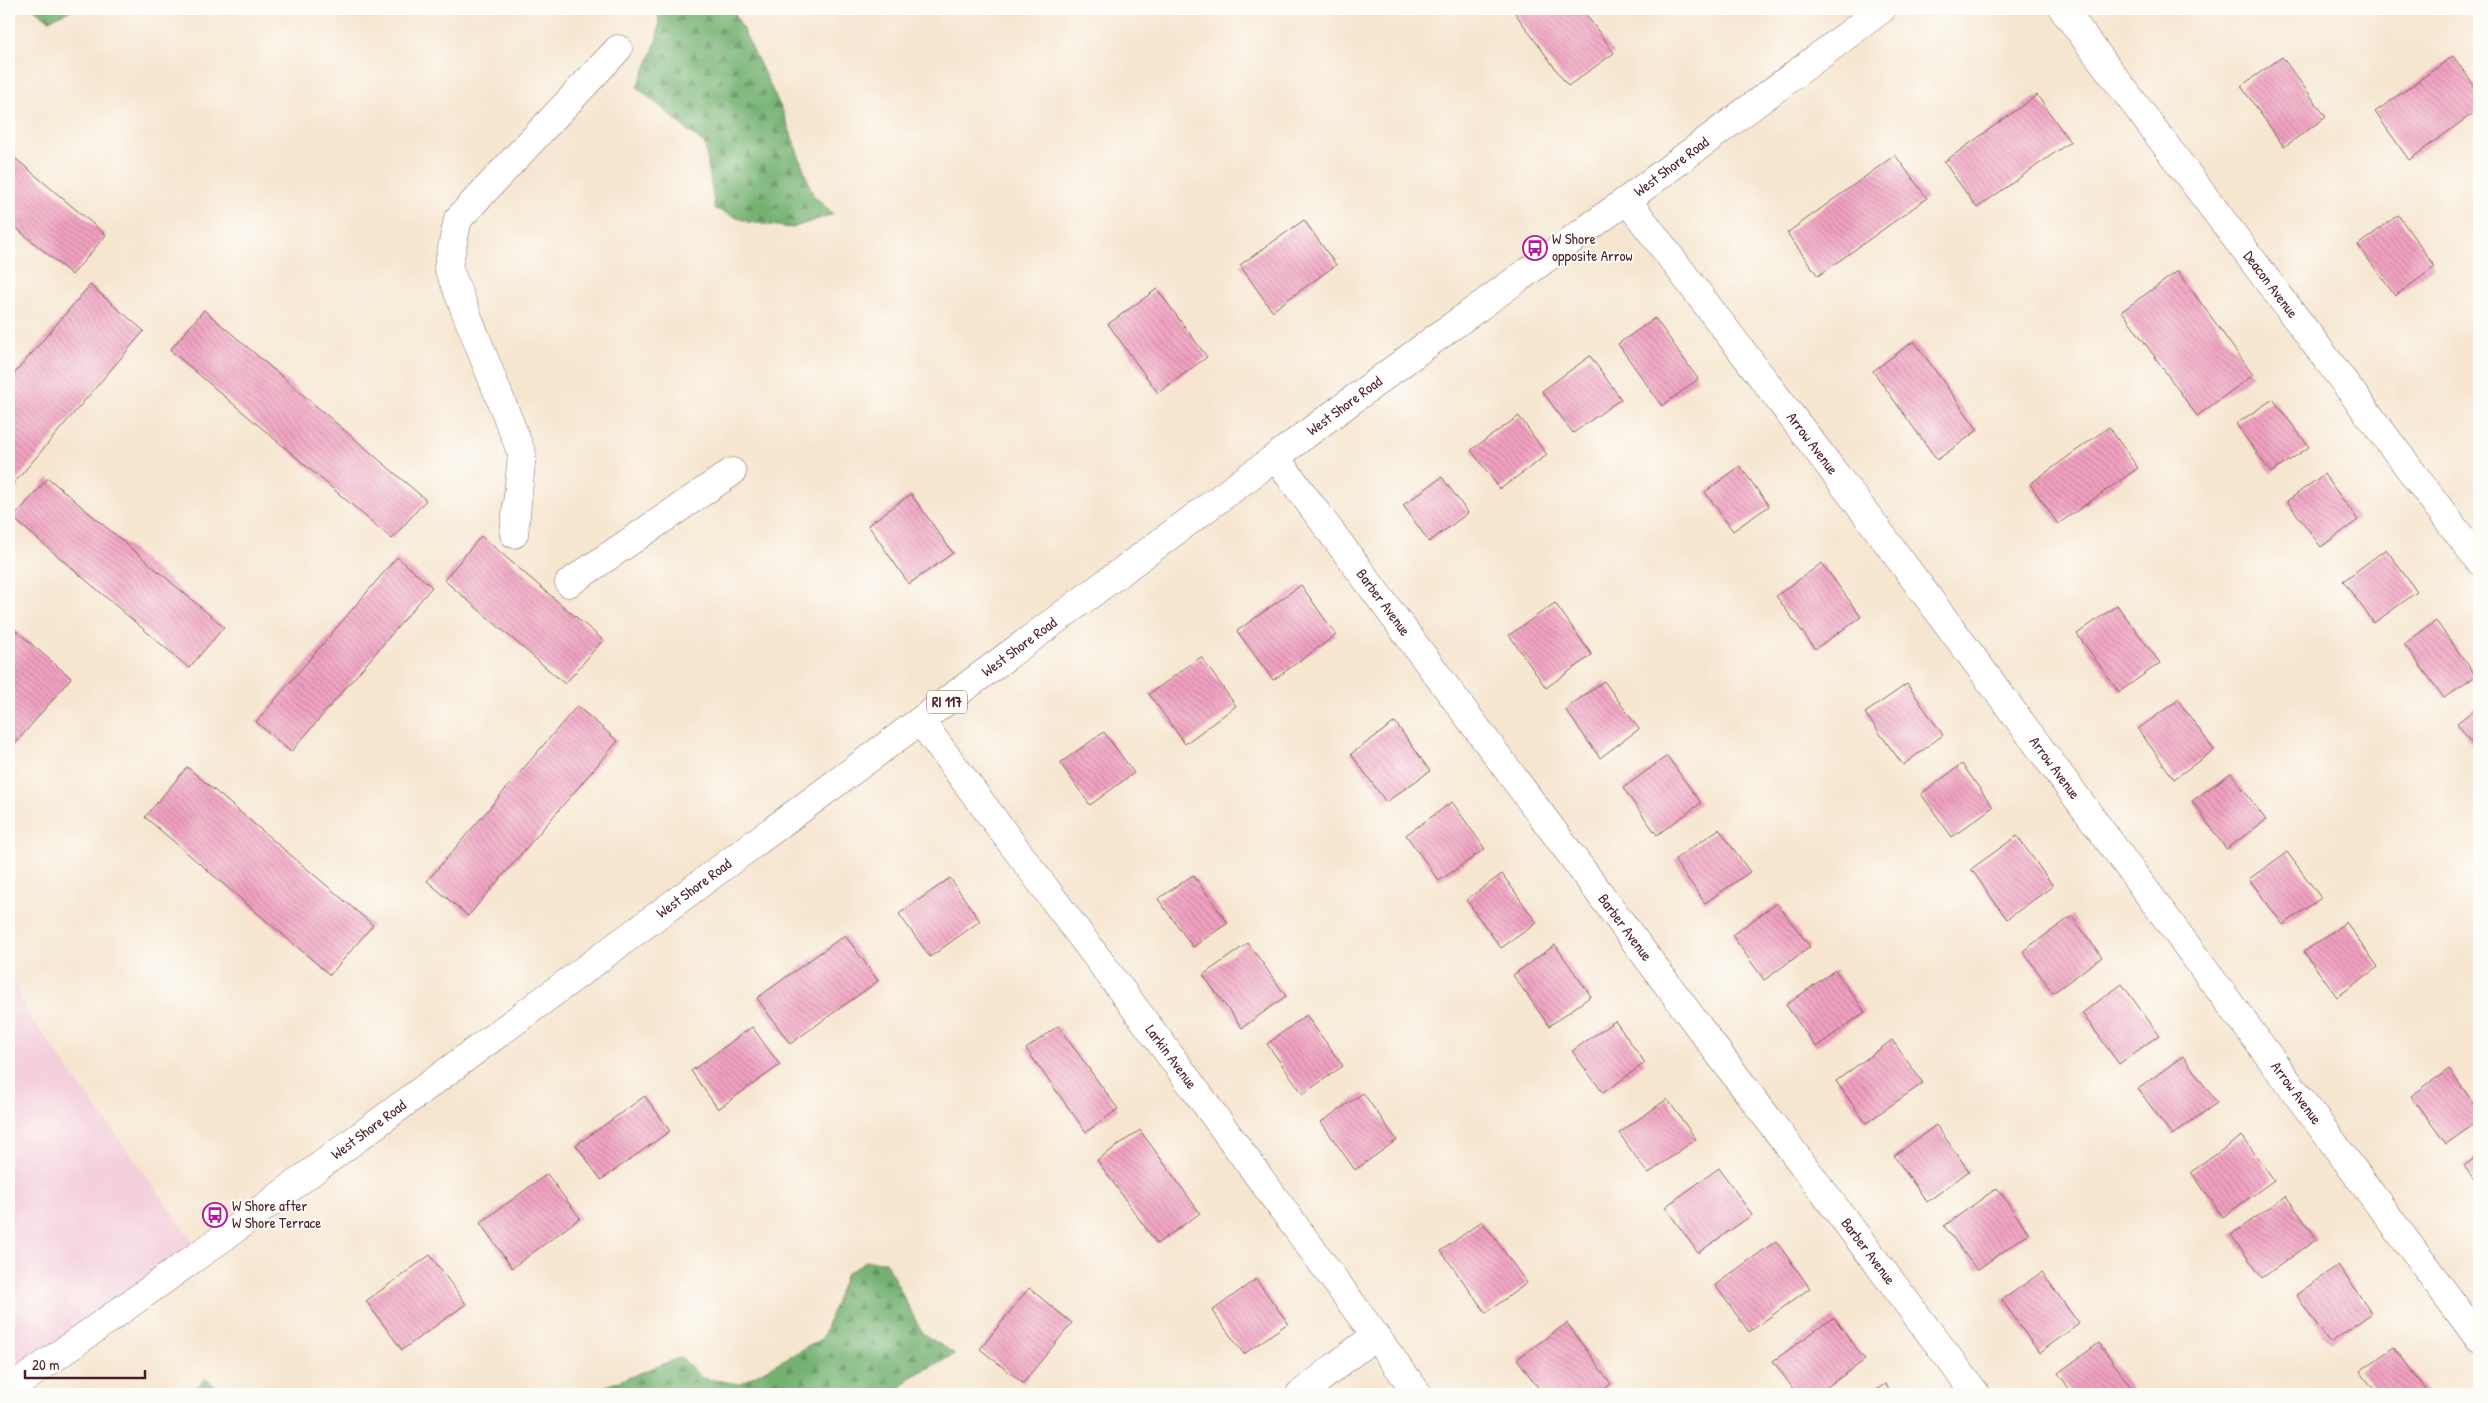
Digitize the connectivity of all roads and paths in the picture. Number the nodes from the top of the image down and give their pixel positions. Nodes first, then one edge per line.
1 (1882, 9) edge
2 (2063, 9) edge
3 (618, 49) dead end
4 (1627, 200) junction
5 (1276, 458) junction
6 (732, 472) dead end
7 (514, 534) dead end
8 (2479, 561) edge
9 (569, 583) dead end
10 (921, 722) junction
11 (1375, 1337) junction
12 (2479, 1339) edge
13 (9, 1390) edge
14 (1300, 1394) edge
15 (1418, 1394) edge
16 (1976, 1394) edge

1 - 4 street, West Shore Road / RI 117
2 - 8 street, Deacon Avenue
3 - 7 street
4 - 5 street, West Shore Road / RI 117
4 - 12 street, Arrow Avenue
5 - 10 street, West Shore Road / RI 117
5 - 16 street, Barber Avenue
6 - 9 street
10 - 11 street, Larkin Avenue
10 - 13 street, West Shore Road / RI 117
11 - 14 street
11 - 15 street, Larkin Avenue

